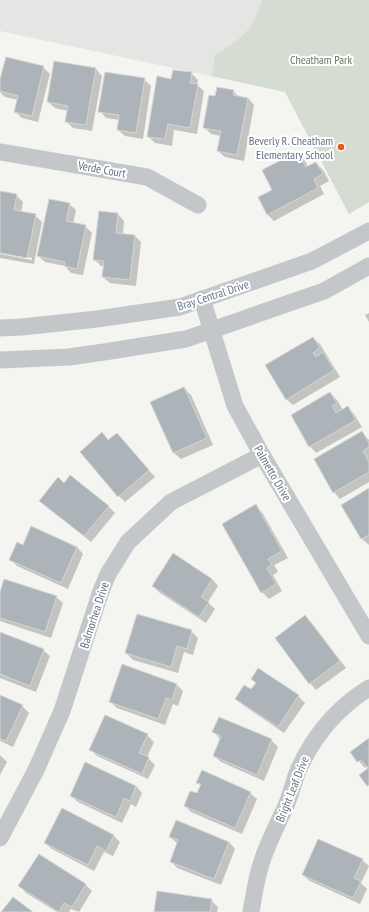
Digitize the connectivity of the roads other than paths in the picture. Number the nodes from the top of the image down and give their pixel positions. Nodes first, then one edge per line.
1 (0, 152) edge
2 (198, 205) dead end
3 (369, 231) edge
4 (369, 266) edge
5 (202, 299) junction
6 (0, 328) edge
7 (213, 330) junction
8 (0, 360) edge
9 (262, 455) junction
10 (369, 636) edge
11 (369, 688) edge
12 (0, 838) edge
13 (251, 912) edge

1 - 2 street, Verde Court
3 - 5 street, Bray Central Drive
4 - 7 street
5 - 6 street, Bray Central Drive
5 - 7 street, Palmetto Drive
7 - 8 street
7 - 9 street, Palmetto Drive
9 - 10 street, Palmetto Drive
9 - 12 street, Balmorhea Drive
11 - 13 street, Bright Leaf Drive

